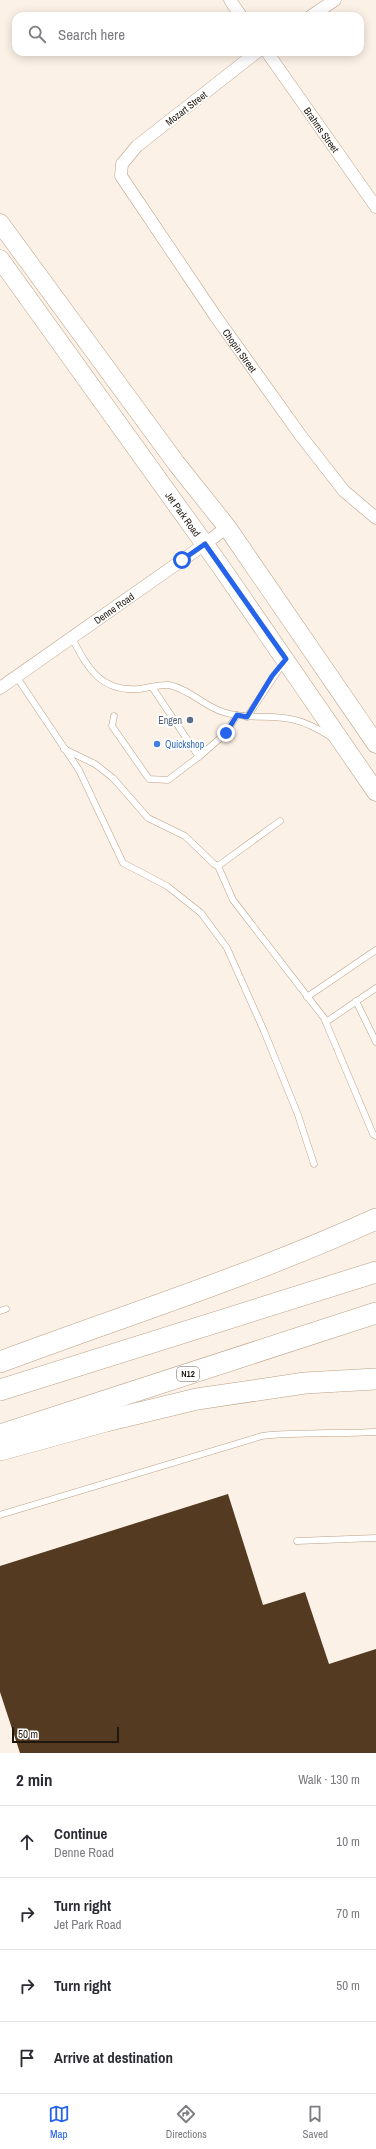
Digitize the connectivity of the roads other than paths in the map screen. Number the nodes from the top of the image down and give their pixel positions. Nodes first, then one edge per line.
1 (230, 0) edge
2 (335, 0) edge
3 (238, 12) edge
4 (317, 12) edge
5 (252, 56) edge
6 (270, 56) edge
7 (121, 170) joint
8 (376, 207) edge
9 (0, 223) edge
10 (0, 259) edge
11 (376, 518) edge
12 (226, 527) junction
13 (205, 544) junction
14 (72, 638) junction
15 (286, 659) junction
16 (16, 676) junction
17 (152, 687) junction
18 (0, 688) edge
19 (237, 715) junction
20 (114, 716) dead end
21 (247, 717) junction
22 (342, 744) junction
23 (376, 744) edge
24 (64, 748) junction
25 (199, 757) junction
26 (376, 792) edge
27 (280, 821) dead end
28 (218, 866) junction
29 (376, 950) edge
30 (376, 988) edge
31 (307, 997) junction
32 (356, 1002) junction
33 (326, 1022) junction
34 (376, 1042) edge
35 (376, 1136) edge
36 (314, 1164) dead end
37 (376, 1219) edge
38 (376, 1272) edge
39 (376, 1313) edge
40 (0, 1362) edge
41 (376, 1379) edge
42 (0, 1390) edge
43 (376, 1432) edge
44 (0, 1435) edge
45 (0, 1450) edge
46 (0, 1515) edge
47 (376, 1538) edge
48 (297, 1541) dead end

1 - 3 street
2 - 4 street
5 - 7 street, Mozart Street
6 - 8 street, Brahms Street
7 - 11 street, Chopin Street
9 - 12 main road
10 - 13 main road, Jet Park Road
12 - 13 street, Denne Road
12 - 23 main road
13 - 14 street, Denne Road
13 - 15 main road, Jet Park Road
14 - 16 street, Denne Road
14 - 17 lane
15 - 21 lane
15 - 22 main road, Jet Park Road
16 - 18 street, Denne Road
16 - 24 lane
17 - 19 lane
17 - 25 lane
19 - 21 lane
19 - 25 lane
20 - 25 lane
21 - 22 lane
22 - 26 main road, Jet Park Road
24 - 28 lane
24 - 36 lane
27 - 28 lane
28 - 31 lane
29 - 31 lane
30 - 32 lane
31 - 33 lane
32 - 33 lane
32 - 34 lane
33 - 35 lane
37 - 40 highway
38 - 42 highway
39 - 44 highway, N12
41 - 45 highway
43 - 46 lane
47 - 48 lane

